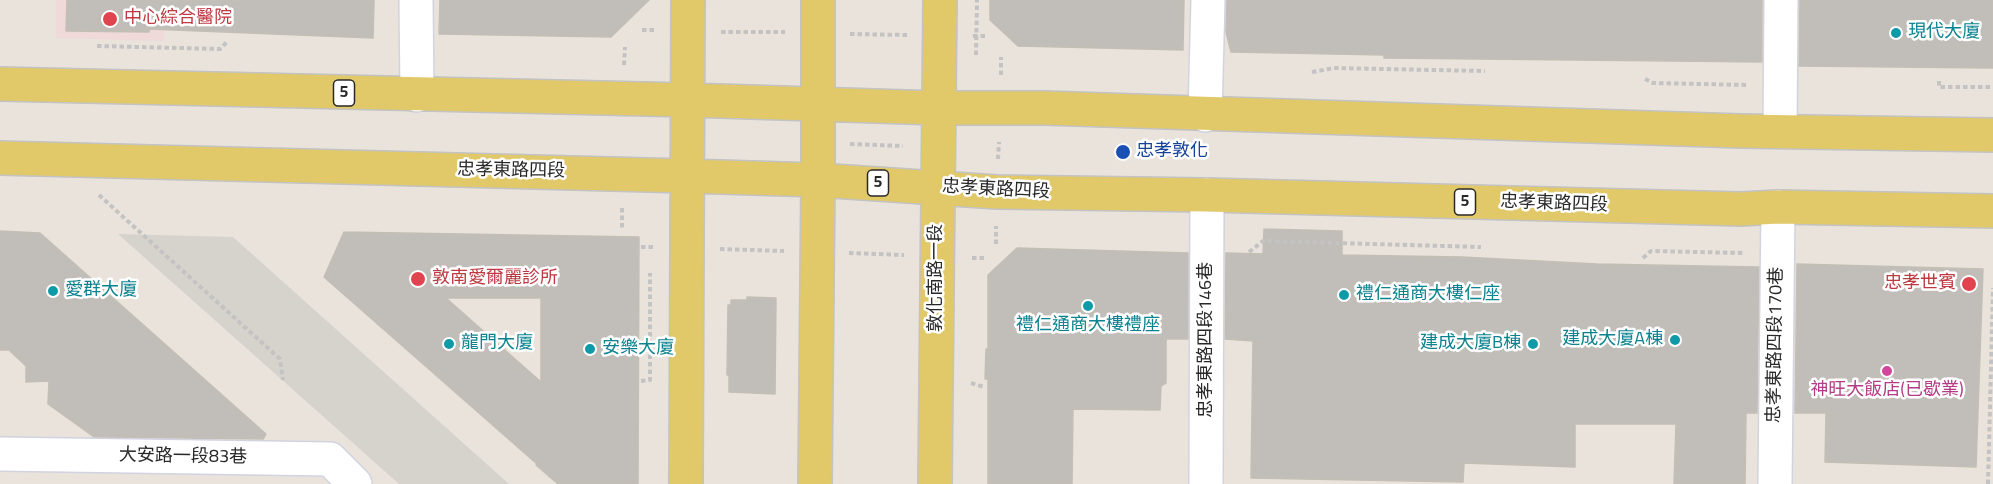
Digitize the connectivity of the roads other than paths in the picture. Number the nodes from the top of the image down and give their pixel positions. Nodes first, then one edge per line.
1 (416, 0) edge
2 (688, 0) edge
3 (818, 0) edge
4 (940, 0) edge
5 (1208, 0) edge
6 (1781, 0) edge
7 (0, 84) edge
8 (417, 95) junction
9 (688, 100) junction
10 (818, 104) junction
11 (938, 108) junction
12 (1205, 115) junction
13 (1780, 131) junction
14 (1993, 135) edge
15 (0, 158) edge
16 (687, 176) junction
17 (818, 180) junction
18 (937, 187) junction
19 (1207, 195) junction
20 (1778, 207) junction
21 (1993, 211) edge
22 (0, 454) edge
23 (355, 484) edge
24 (686, 484) edge
25 (815, 484) edge
26 (935, 484) edge
27 (1206, 484) edge
28 (1775, 484) edge

1 - 8 lane
2 - 9 main road
3 - 10 main road
4 - 11 main road, 敦化南路一段
5 - 12 lane
6 - 13 lane
7 - 8 main road, 5
8 - 9 main road, 5
9 - 10 main road, 5
9 - 16 main road
10 - 11 main road, 5
10 - 17 main road
11 - 12 main road, 5
11 - 18 main road, 敦化南路一段
12 - 13 main road, 5
13 - 14 main road, 5
15 - 16 main road, 忠孝東路四段 / 5
16 - 17 main road, 忠孝東路四段 / 5
16 - 24 main road
17 - 18 main road, 忠孝東路四段 / 5
17 - 25 main road
18 - 19 main road, 忠孝東路四段 / 5
18 - 26 main road, 敦化南路一段
19 - 20 main road, 忠孝東路四段 / 5
19 - 27 lane, 忠孝東路四段146巷
20 - 21 main road, 忠孝東路四段 / 5
20 - 28 lane, 忠孝東路四段170巷
22 - 23 lane, 大安路一段83巷

